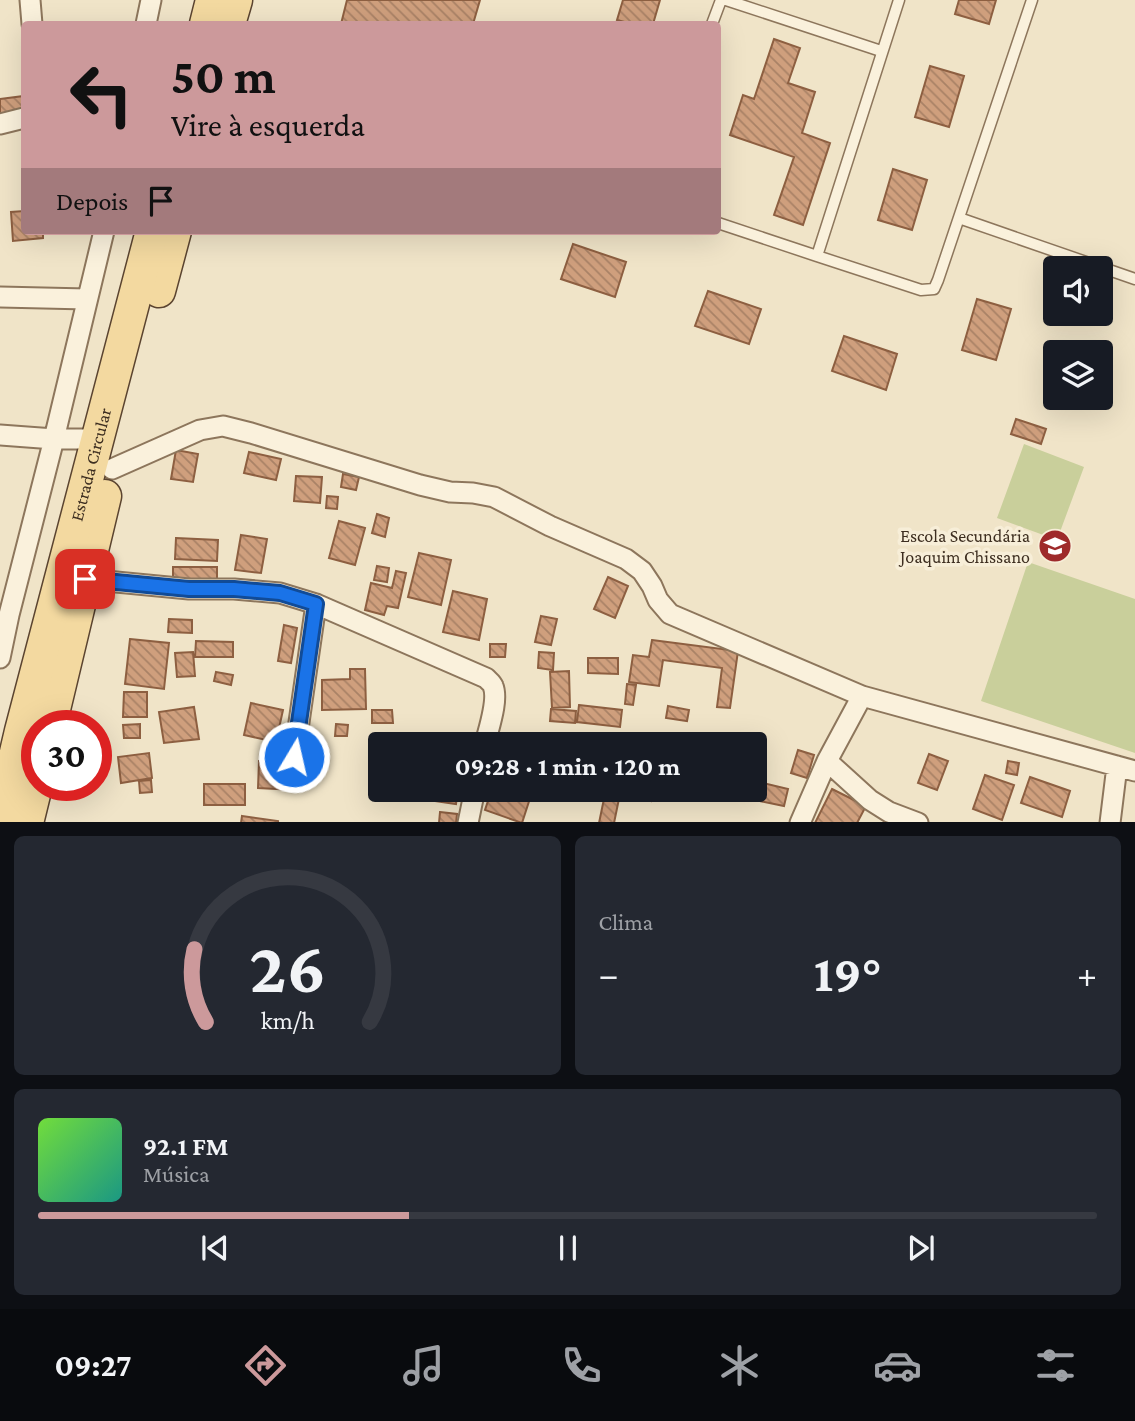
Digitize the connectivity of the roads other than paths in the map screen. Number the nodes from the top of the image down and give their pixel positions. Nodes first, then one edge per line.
1 (30, 0) edge
2 (151, 0) edge
3 (212, 0) edge
4 (236, 0) edge
5 (723, 0) edge
6 (899, 0) edge
7 (1032, 0) edge
8 (32, 21) edge
9 (147, 21) edge
10 (207, 21) edge
11 (230, 21) edge
12 (713, 21) edge
13 (881, 51) junction
14 (21, 119) edge
15 (0, 124) edge
16 (959, 218) junction
17 (721, 224) edge
18 (103, 235) edge
19 (151, 235) edge
20 (174, 235) edge
21 (817, 256) junction
22 (1135, 279) edge
23 (0, 297) edge
24 (87, 299) junction
25 (0, 435) edge
26 (54, 439) junction
27 (97, 439) junction
28 (112, 468) junction
29 (85, 579) junction
30 (316, 604) junction
31 (5, 616) edge
32 (0, 658) edge
33 (862, 696) junction
34 (54, 710) edge
35 (488, 732) edge
36 (294, 757) dead end
37 (827, 761) junction
38 (1126, 769) edge
39 (32, 801) edge
40 (472, 802) edge
41 (0, 821) edge
42 (27, 822) edge
43 (468, 822) edge
44 (800, 822) edge
45 (918, 822) edge
46 (1110, 822) edge

1 - 8 street
2 - 9 street
3 - 10 main road
4 - 11 main road
5 - 12 lane
5 - 13 lane
6 - 13 lane
7 - 16 lane
13 - 21 lane
14 - 15 street
16 - 21 lane
16 - 22 lane
17 - 21 lane
18 - 24 street
19 - 27 main road, Estrada Circular
20 - 28 main road, Estrada Circular
23 - 24 street
24 - 26 street
25 - 26 street
26 - 27 street
26 - 31 street
27 - 41 main road, Estrada Circular
28 - 29 main road, Estrada Circular
28 - 33 street
29 - 30 street
29 - 34 main road, Estrada Circular
30 - 35 street
30 - 36 street
31 - 32 street
33 - 37 street
33 - 38 street
37 - 44 street
37 - 45 street
38 - 46 street
39 - 42 main road
40 - 43 street

